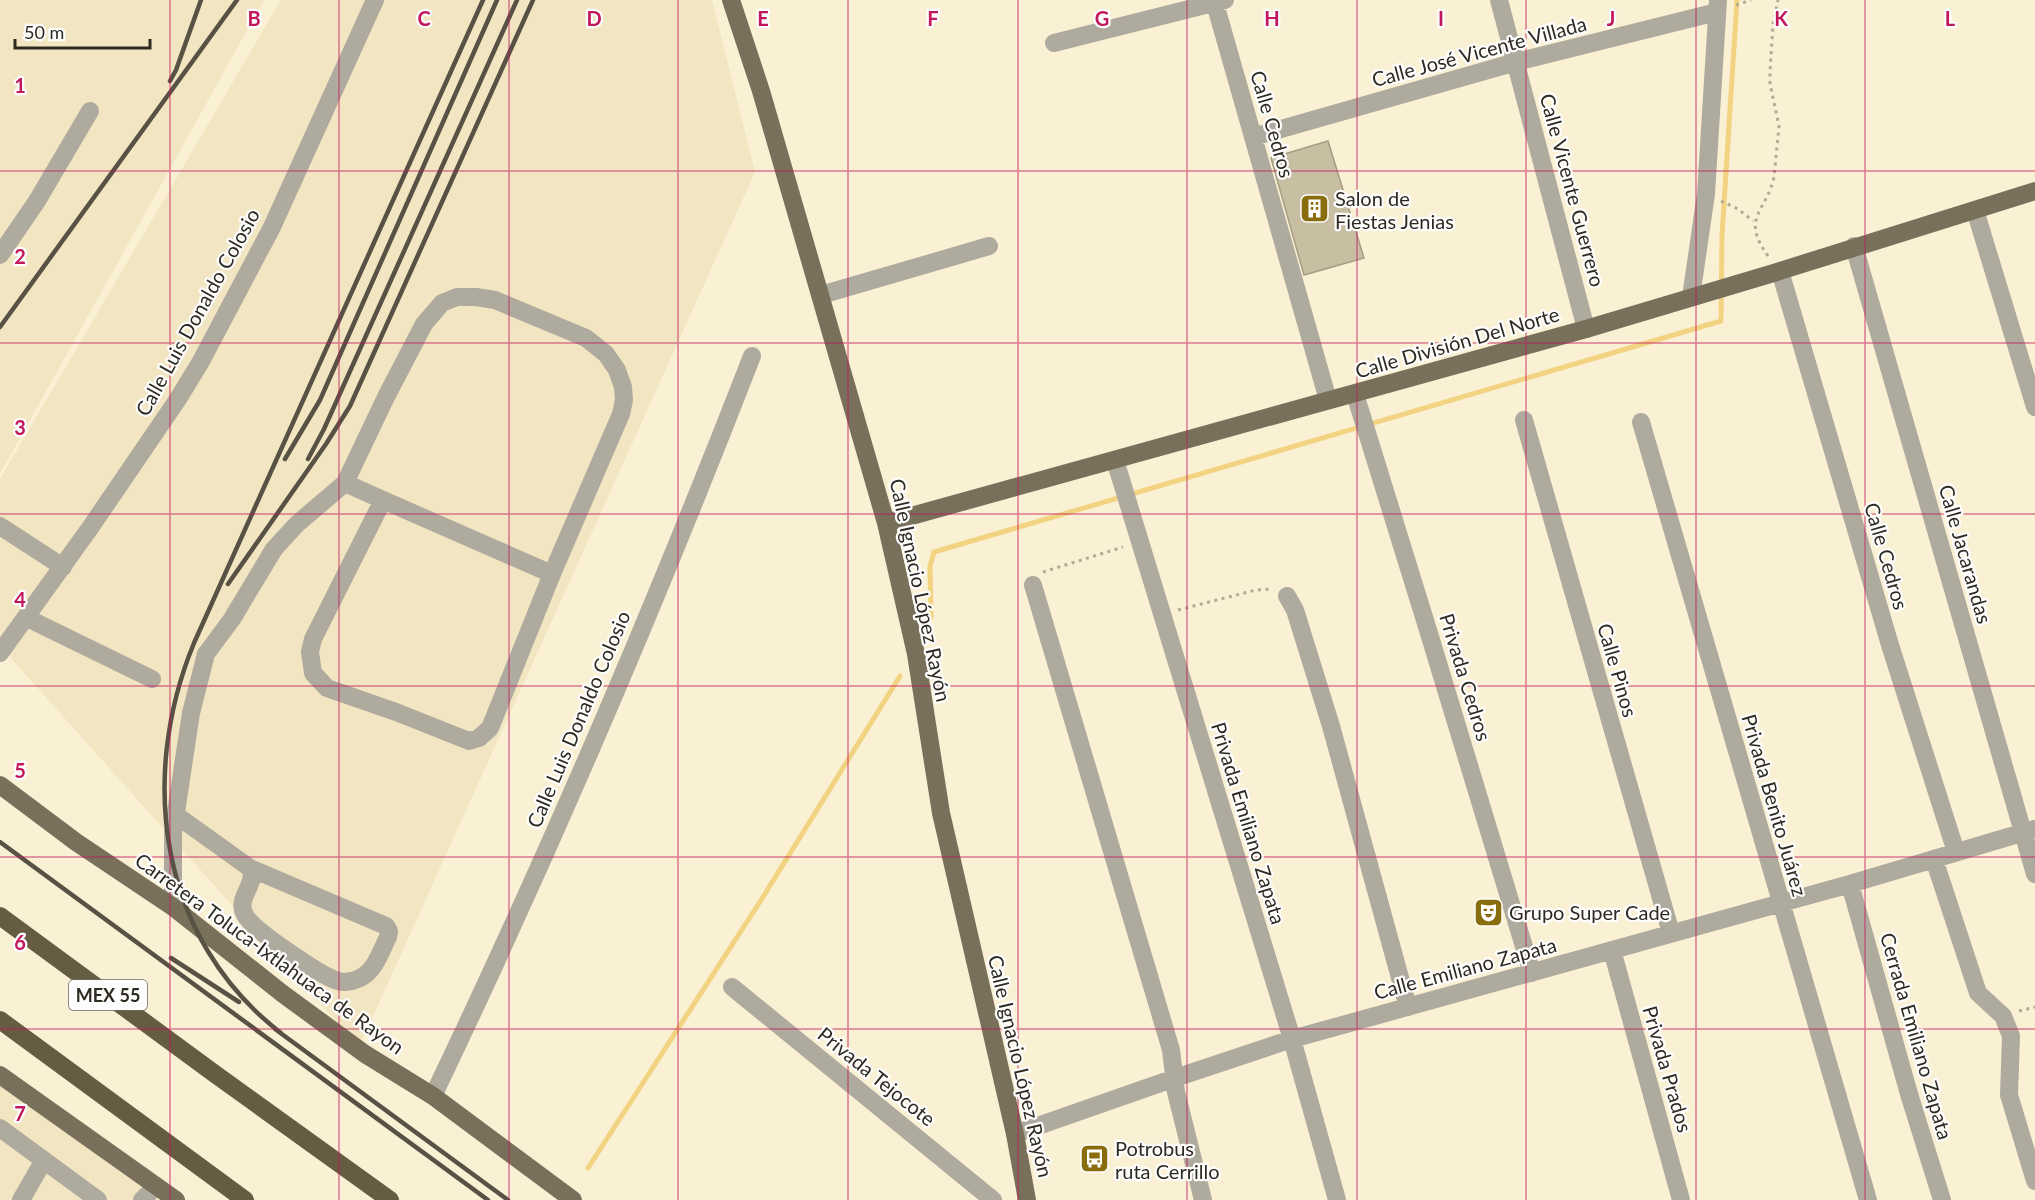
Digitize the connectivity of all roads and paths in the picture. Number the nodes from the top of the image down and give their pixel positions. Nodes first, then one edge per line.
1 (375, 0) edge
2 (731, 0) edge
3 (1499, 0) edge
4 (1751, 0) edge
5 (1778, 0) edge
6 (1218, 1) edge
7 (1721, 7) edge
8 (1054, 43) dead end
9 (1516, 62) junction
10 (90, 111) dead end
11 (1253, 137) junction
12 (2035, 191) edge
13 (1734, 207) dead end
14 (1975, 210) junction
15 (1754, 222) junction
16 (989, 246) dead end
17 (1854, 246) junction
18 (0, 255) edge
19 (1780, 271) junction
20 (821, 295) junction
21 (1691, 297) junction
22 (1586, 329) junction
23 (752, 356) dead end
24 (1328, 400) junction
25 (1357, 400) junction
26 (2035, 407) edge
27 (1524, 420) dead end
28 (1641, 422) dead end
29 (1115, 460) junction
30 (345, 483) junction
31 (383, 500) junction
32 (886, 523) junction
33 (0, 526) edge
34 (1139, 542) junction
35 (63, 567) junction
36 (552, 574) junction
37 (1033, 585) joint
38 (1287, 596) joint
39 (1162, 614) junction
40 (27, 618) junction
41 (0, 653) edge
42 (152, 679) dead end
43 (0, 785) edge
44 (176, 815) junction
45 (2029, 831) edge
46 (1956, 852) junction
47 (1934, 859) junction
48 (250, 868) junction
49 (2035, 874) edge
50 (1850, 884) junction
51 (1780, 903) junction
52 (173, 907) junction
53 (0, 916) edge
54 (1671, 933) junction
55 (1612, 951) junction
56 (1532, 974) junction
57 (732, 987) dead end
58 (1408, 1007) junction
59 (0, 1020) edge
60 (1292, 1040) junction
61 (0, 1075) edge
62 (1175, 1078) junction
63 (433, 1096) junction
64 (0, 1128) edge
65 (1015, 1134) junction
66 (44, 1160) junction
67 (2035, 1180) edge
68 (156, 1186) junction
69 (21, 1200) edge
70 (98, 1200) edge
71 (142, 1200) edge
72 (176, 1200) edge
73 (245, 1200) edge
74 (390, 1200) edge
75 (573, 1200) edge
76 (993, 1200) edge
77 (1027, 1200) edge
78 (1203, 1200) edge
79 (1337, 1200) edge
80 (1682, 1200) edge
81 (1866, 1200) edge
82 (1942, 1200) edge

1 - 35 street, Calle Luis Donaldo Colosio
2 - 20 main road, Calle Ignacio López Rayón
3 - 9 street, Calle Vicente Guerrero
4 - 7 path
5 - 15 path
6 - 8 street
6 - 11 street, Calle Cedros
7 - 9 street, Calle José Vicente Villada
7 - 21 street
9 - 11 street, Calle José Vicente Villada
9 - 22 street, Calle Vicente Guerrero
10 - 18 street
11 - 24 street, Calle Cedros
12 - 14 main road, Calle División Del Norte
13 - 15 path
14 - 17 main road, Calle División Del Norte
14 - 26 street
15 - 19 path
16 - 20 street
17 - 19 main road, Calle División Del Norte
17 - 45 street, Calle Jacarandas
19 - 21 main road, Calle División Del Norte
19 - 46 street, Calle Cedros
20 - 32 main road, Calle Ignacio López Rayón
21 - 22 main road, Calle División Del Norte
22 - 25 main road, Calle División Del Norte
23 - 63 street, Calle Luis Donaldo Colosio
24 - 25 main road, Calle División Del Norte
24 - 29 main road, Calle División Del Norte
25 - 56 street, Privada Cedros
27 - 54 street, Calle Pinos
28 - 51 street, Privada Benito Juárez
29 - 32 main road, Calle División Del Norte
29 - 34 street, Privada Emiliano Zapata
30 - 31 street
30 - 36 street
30 - 44 street
31 - 36 street
31 - 36 street
32 - 65 main road, Calle Ignacio López Rayón
33 - 35 street
34 - 37 path
34 - 39 street, Privada Emiliano Zapata
35 - 40 street, Calle Luis Donaldo Colosio
37 - 62 street
38 - 39 path
38 - 58 street
39 - 60 street, Privada Emiliano Zapata
40 - 41 street, Calle Luis Donaldo Colosio
40 - 42 street
43 - 52 main road, Carretera Toluca-Ixtlahuaca de Rayon
44 - 48 street
44 - 52 street
45 - 46 street, Calle Emiliano Zapata
45 - 49 street, Calle Jacarandas
46 - 47 street, Calle Emiliano Zapata
47 - 50 street, Calle Emiliano Zapata
47 - 67 street
48 - 48 street
50 - 51 street, Calle Emiliano Zapata
50 - 82 street, Cerrada Emiliano Zapata
51 - 54 street, Calle Emiliano Zapata
51 - 81 street, Privada Benito Juárez
52 - 63 main road, Carretera Toluca-Ixtlahuaca de Rayon
53 - 74 highway, MEX 55
54 - 55 street, Calle Emiliano Zapata
55 - 56 street, Calle Emiliano Zapata
55 - 80 street, Privada Prados
56 - 58 street, Calle Emiliano Zapata
57 - 76 street, Privada Tejocote
58 - 60 street, Calle Emiliano Zapata
59 - 73 highway
60 - 62 street, Calle Emiliano Zapata
60 - 79 street, Privada Emiliano Zapata
61 - 68 main road
62 - 65 street, Calle Emiliano Zapata
62 - 78 street
63 - 75 main road, Carretera Toluca-Ixtlahuaca de Rayon
64 - 66 street
65 - 77 main road, Calle Ignacio López Rayón
66 - 69 street
66 - 70 street
68 - 71 street
68 - 72 main road

